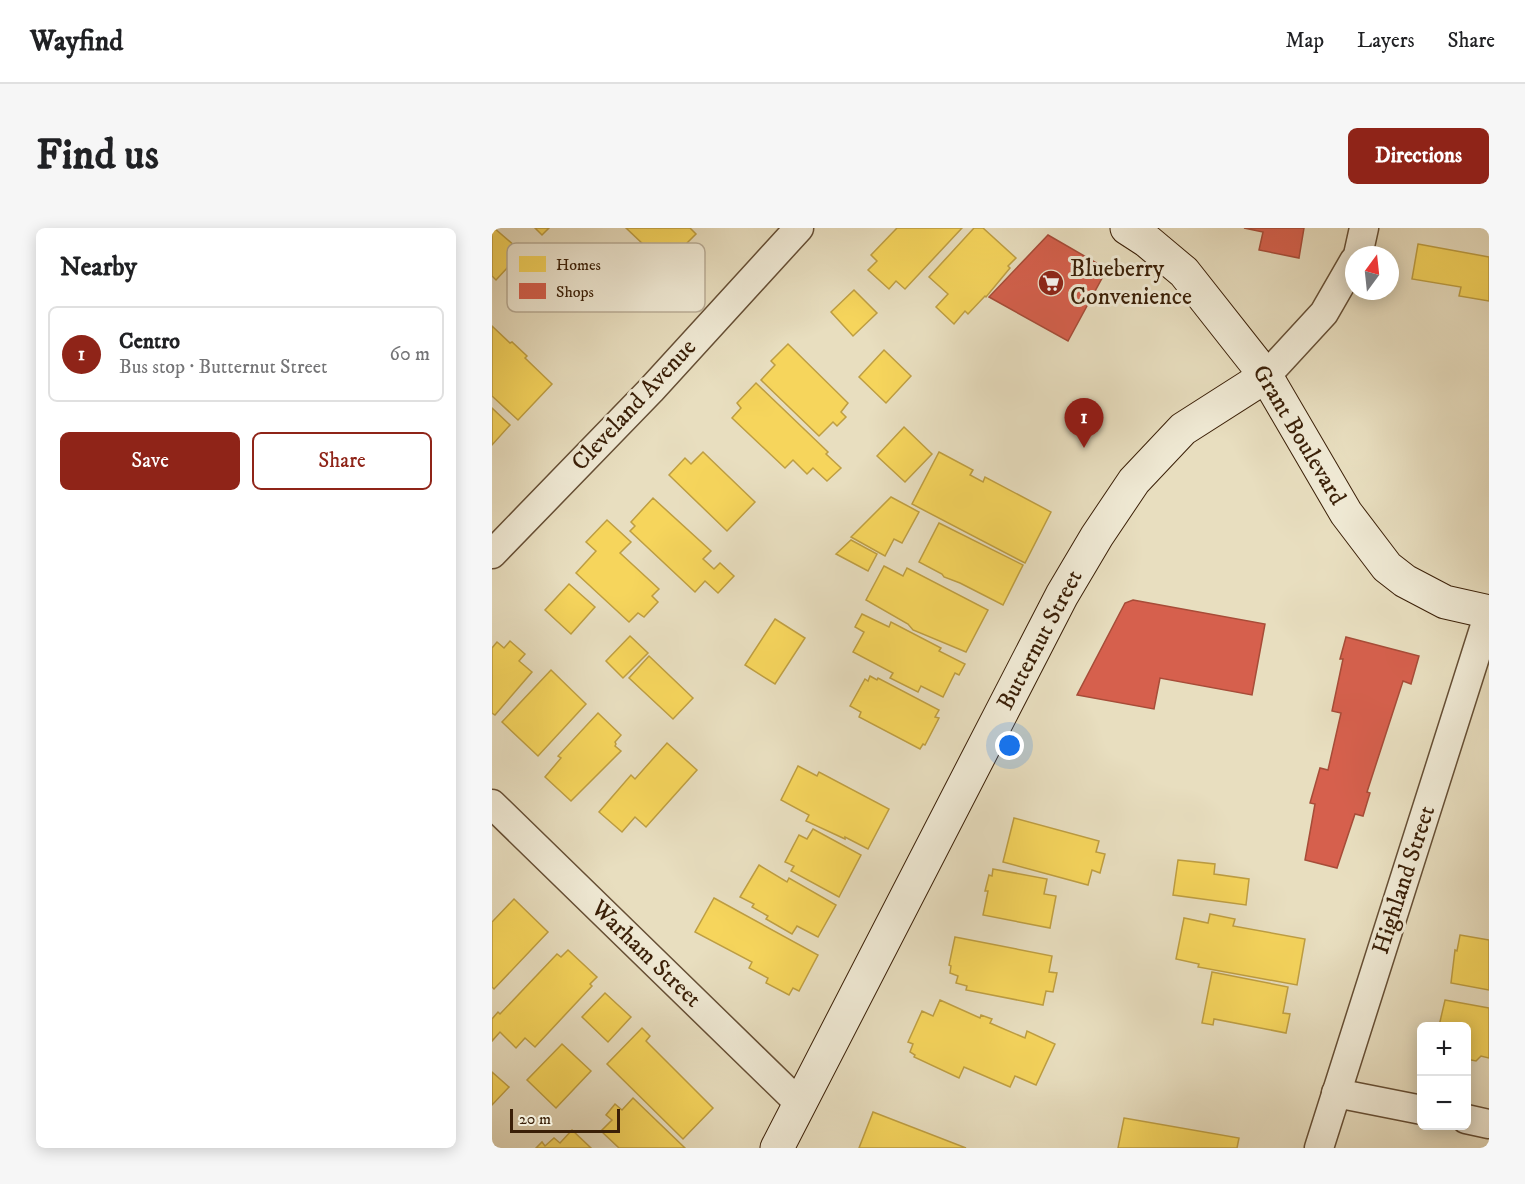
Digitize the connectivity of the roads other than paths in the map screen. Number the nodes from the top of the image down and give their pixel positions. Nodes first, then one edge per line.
1 (798, 228) edge
2 (1127, 228) edge
3 (1364, 228) edge
4 (1360, 246) edge
5 (1345, 277) edge
6 (1266, 376) junction
7 (492, 554) edge
8 (1489, 612) edge
9 (492, 804) edge
10 (1336, 1093) junction
11 (800, 1104) junction
12 (1417, 1109) edge
13 (1471, 1120) edge
14 (1489, 1124) edge
15 (777, 1148) edge
16 (1319, 1148) edge

1 - 7 street, Cleveland Avenue
2 - 6 street, Grant Boulevard
3 - 4 street
5 - 6 street, Butternut Street
6 - 8 street, Grant Boulevard
6 - 11 street, Butternut Street
8 - 10 street, Highland Street
9 - 11 street, Warham Street
10 - 12 street
10 - 16 street, Highland Street
11 - 15 street, Butternut Street
13 - 14 street

